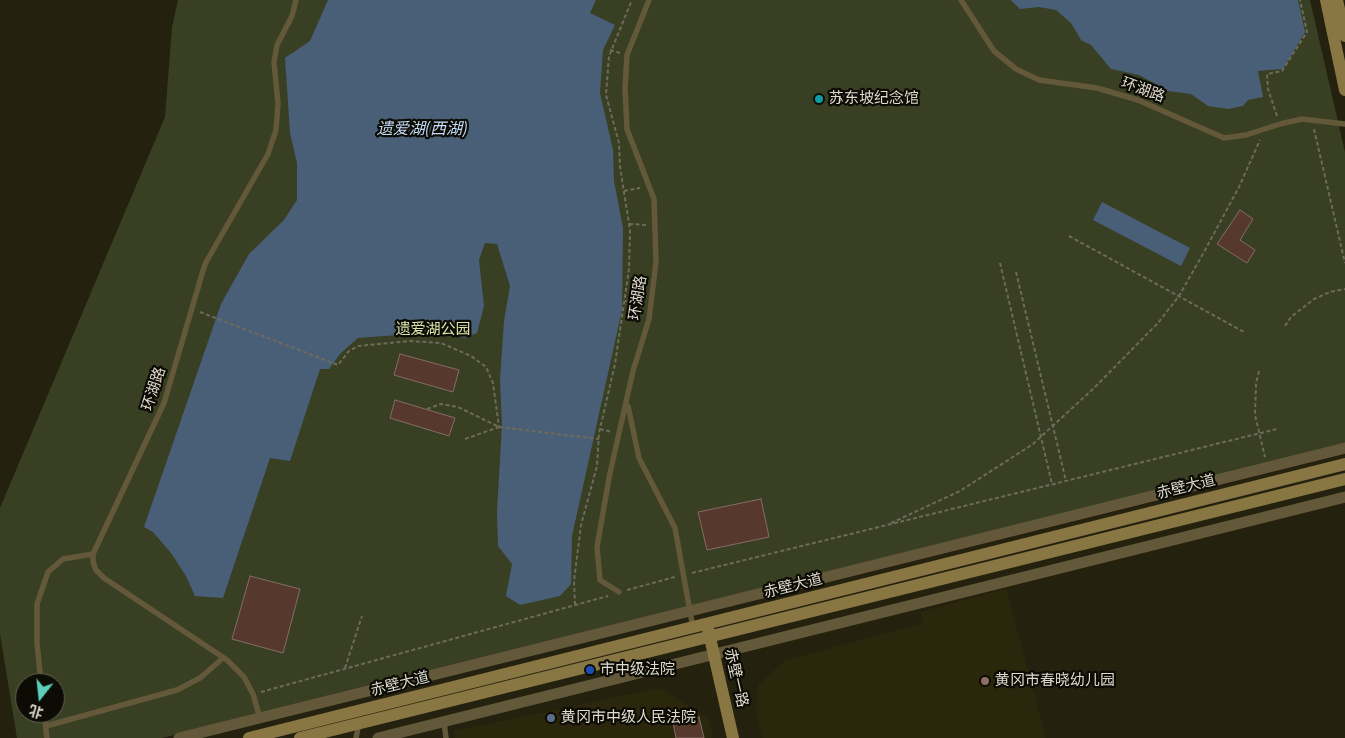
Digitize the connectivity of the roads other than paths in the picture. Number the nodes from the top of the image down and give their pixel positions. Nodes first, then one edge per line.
1 (296, 0) edge
2 (648, 0) edge
3 (961, 0) edge
4 (1326, 0) edge
5 (1337, 0) edge
6 (1345, 36) edge
7 (1345, 90) edge
8 (1345, 124) edge
9 (627, 402) junction
10 (1345, 448) edge
11 (1342, 464) edge
12 (1342, 480) edge
13 (1345, 496) edge
14 (93, 554) junction
15 (619, 592) road end
16 (691, 610) junction
17 (694, 628) junction
18 (709, 630) junction
19 (714, 655) junction
20 (223, 658) junction
21 (40, 673) edge
22 (260, 718) junction
23 (444, 722) junction
24 (46, 723) edge
25 (359, 723) junction
26 (46, 726) junction
27 (47, 738) edge
28 (179, 738) edge
29 (249, 738) edge
30 (300, 738) edge
31 (356, 738) edge
32 (378, 738) edge
33 (446, 738) edge
34 (733, 738) edge

1 - 14 lane, 环湖路
2 - 9 lane, 环湖路
3 - 8 lane, 环湖路
4 - 7 main road
5 - 6 main road
9 - 15 lane, 环湖路
9 - 16 lane
10 - 16 street
11 - 18 main road, 赤壁大道
12 - 18 main road, 赤壁大道
13 - 19 street
14 - 20 lane
14 - 21 lane
16 - 17 lane
16 - 22 street
17 - 18 main road, 赤壁大道
17 - 29 main road, 赤壁大道
18 - 19 main road, 赤壁一路
18 - 25 main road, 赤壁大道
19 - 23 street
19 - 34 main road, 赤壁一路
20 - 22 lane
20 - 26 lane
22 - 28 street
23 - 32 street
23 - 33 lane
24 - 26 lane
25 - 30 main road, 赤壁大道
25 - 31 lane
26 - 27 lane

